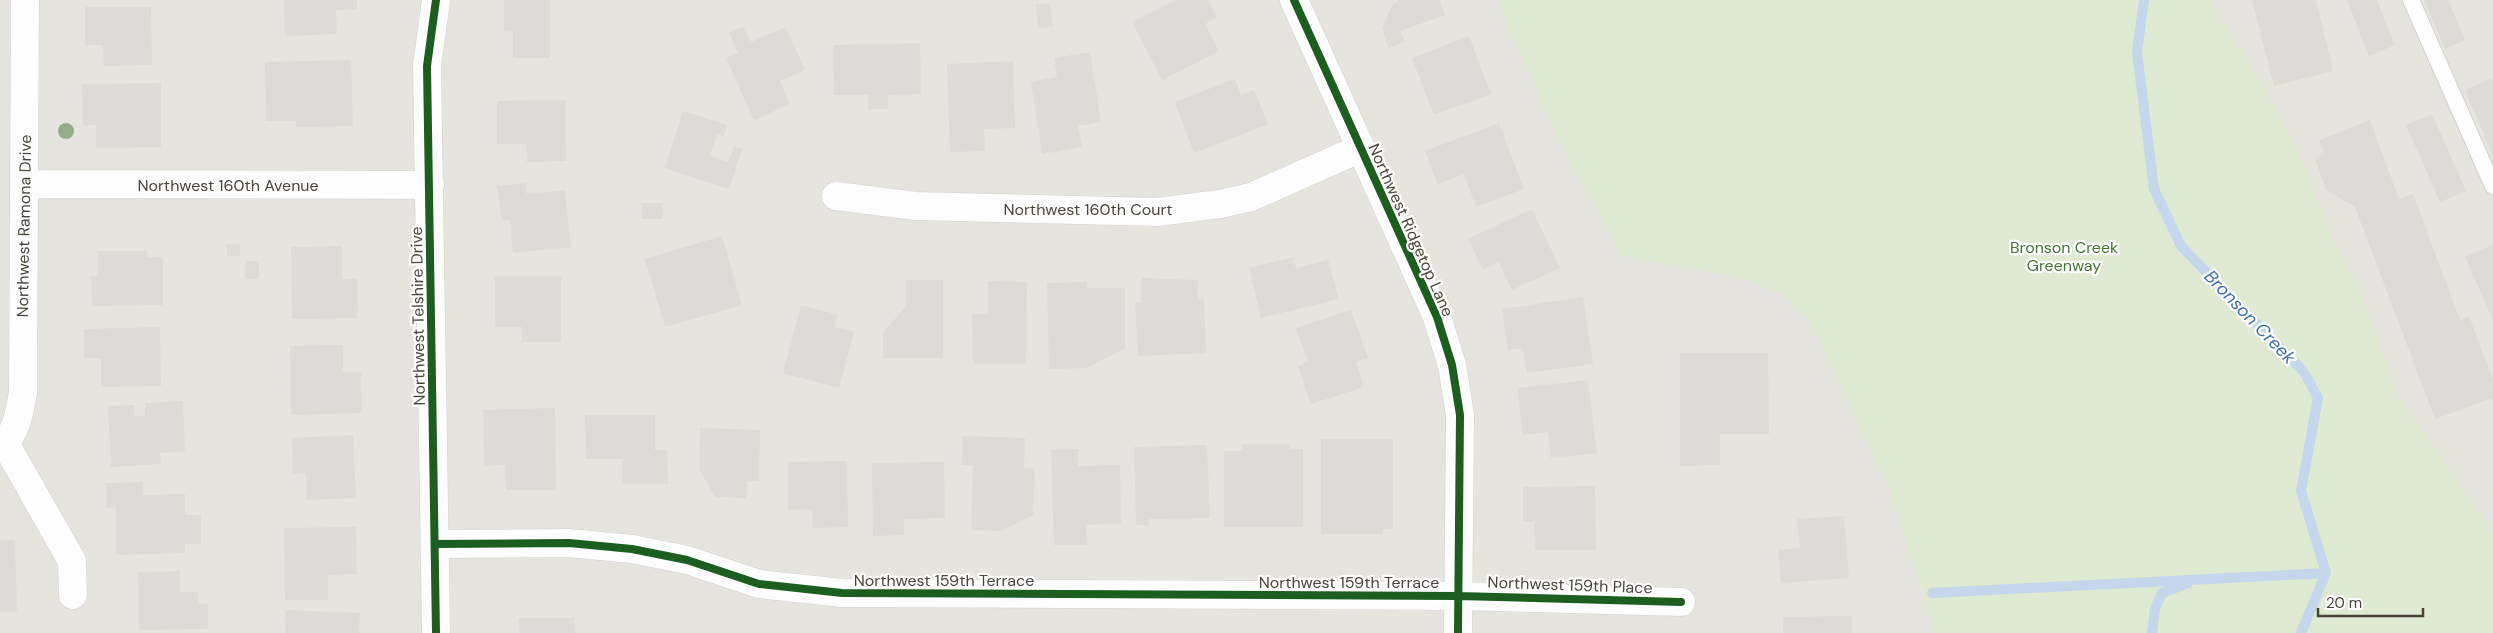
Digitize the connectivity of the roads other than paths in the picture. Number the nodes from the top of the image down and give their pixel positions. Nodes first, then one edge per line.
1 (26, 0) edge
2 (436, 0) edge
3 (1294, 0) edge
4 (2411, 0) edge
5 (1359, 149) junction
6 (25, 184) junction
7 (430, 185) junction
8 (2493, 186) edge
9 (836, 196) dead end
10 (2, 444) edge
11 (436, 544) junction
12 (73, 596) dead end
13 (1458, 596) junction
14 (1681, 602) dead end
15 (436, 633) edge
16 (1458, 633) edge

1 - 6 street, Northwest Ramona Drive
2 - 7 street, Northwest Telshire Drive
3 - 5 street, Northwest Ridgetop Lane
4 - 8 lane
5 - 9 street, Northwest 160th Court
5 - 13 street, Northwest Ridgetop Lane
6 - 7 street, Northwest 160th Avenue
6 - 10 street, Northwest Ramona Drive
7 - 11 street, Northwest Telshire Drive
10 - 12 street
11 - 13 street, Northwest 159th Terrace
11 - 15 street, Northwest Telshire Drive
13 - 14 street, Northwest 159th Place
13 - 16 street, Northwest Ridgetop Lane

